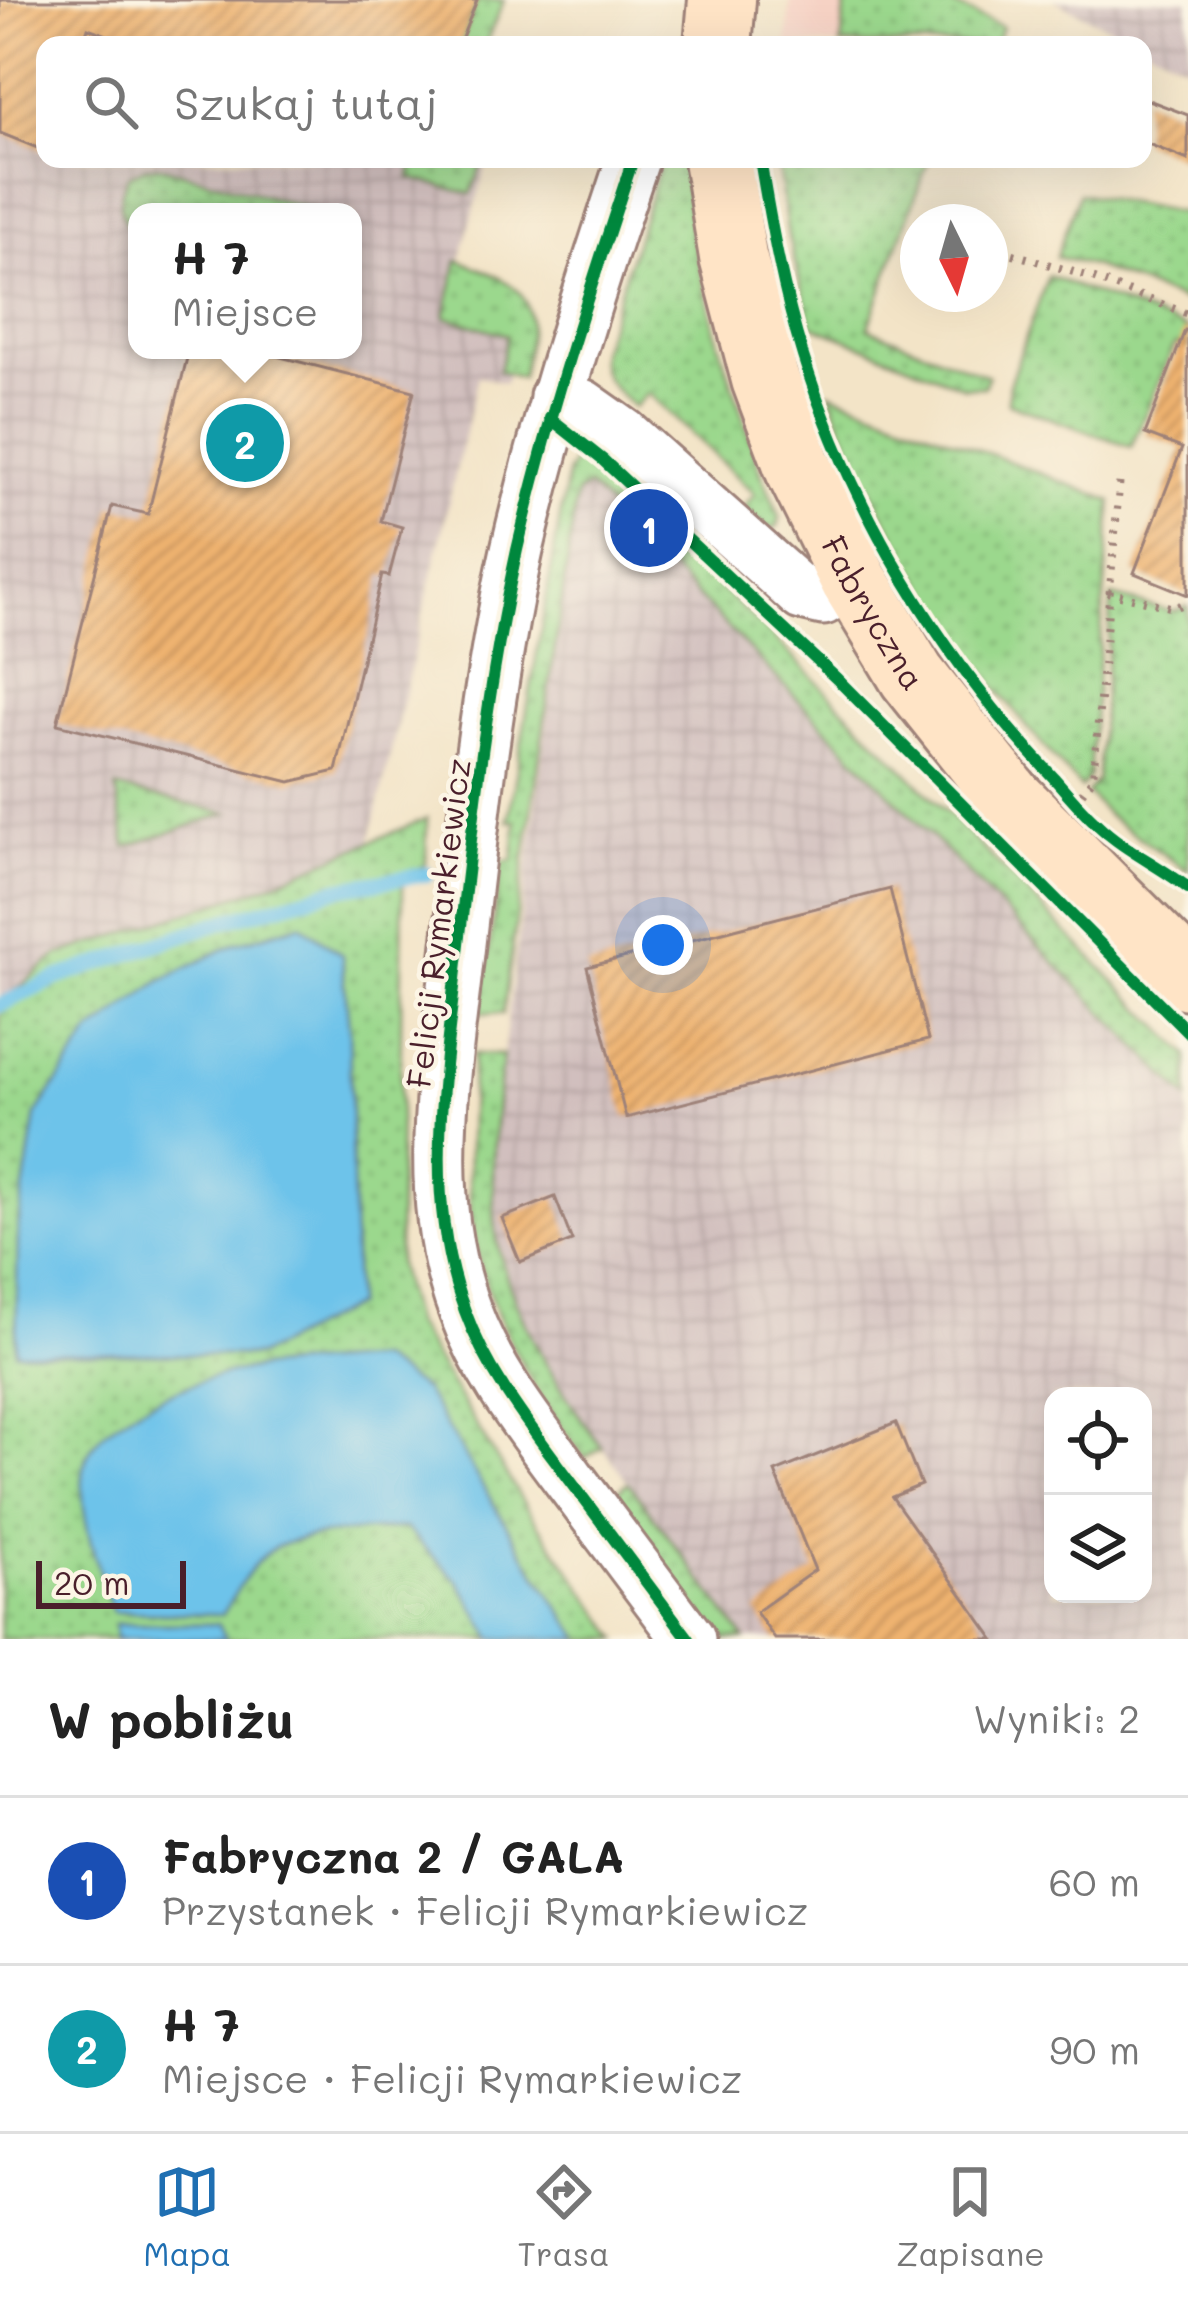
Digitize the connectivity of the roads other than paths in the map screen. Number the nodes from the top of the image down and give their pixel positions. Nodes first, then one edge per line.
1 (722, 0) edge
2 (719, 36) edge
3 (630, 168) edge
4 (718, 168) edge
5 (556, 397) junction
6 (854, 580) junction
7 (1188, 976) edge
8 (689, 1639) edge

1 - 2 street
3 - 5 street, Felicji Rymarkiewicz
4 - 6 street, Fabryczna
5 - 6 street
5 - 8 street, Felicji Rymarkiewicz
6 - 7 street, Fabryczna

